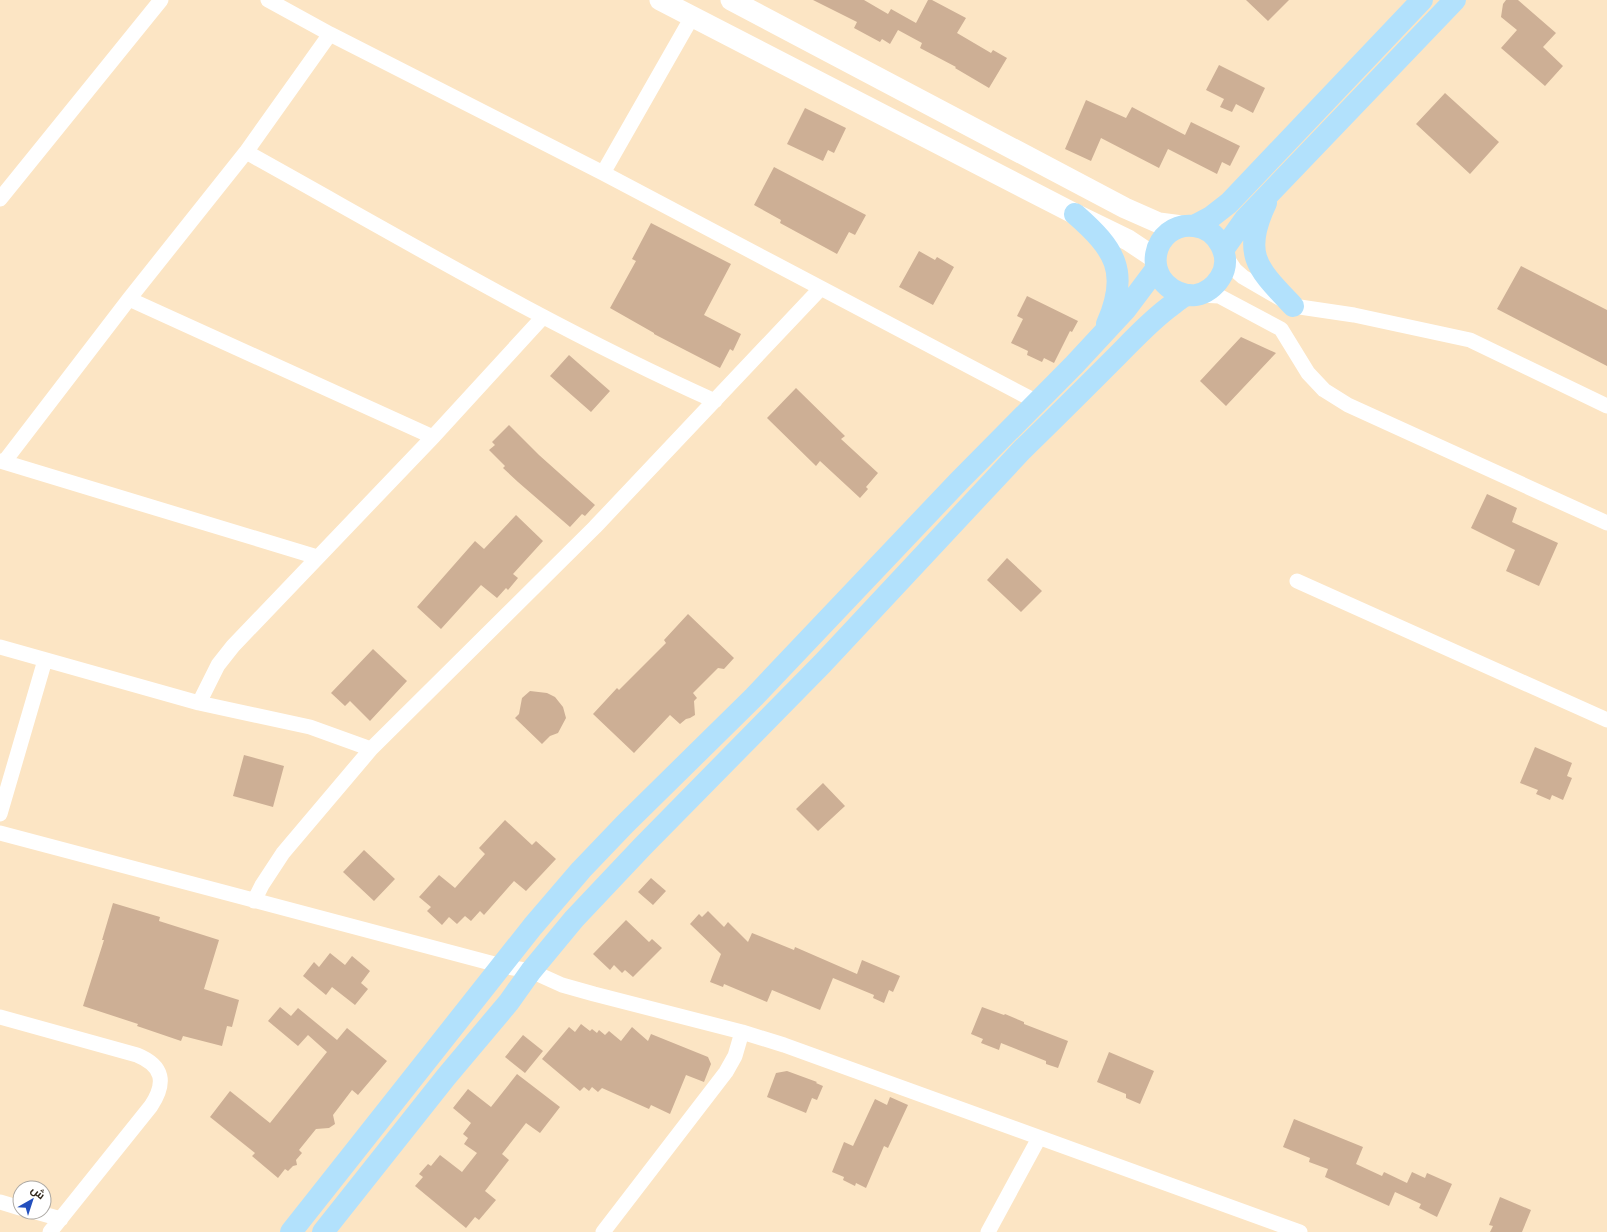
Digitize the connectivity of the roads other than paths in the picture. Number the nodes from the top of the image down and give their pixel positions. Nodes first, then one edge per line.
1 (161, 0) edge
2 (268, 0) edge
3 (660, 0) edge
4 (731, 0) edge
5 (1422, 0) edge
6 (1455, 0) edge
7 (692, 17) junction
8 (330, 34) junction
9 (246, 152) junction
10 (603, 173) junction
11 (1273, 190) junction
12 (0, 199) edge
13 (1075, 214) junction
14 (1188, 226) junction
15 (1224, 253) junction
16 (1156, 263) junction
17 (821, 288) junction
18 (1191, 295) junction
19 (129, 300) junction
20 (1293, 306) junction
21 (543, 317) junction
22 (1281, 329) junction
23 (1102, 335) junction
24 (715, 401) junction
25 (1037, 402) junction
26 (1607, 406) edge
27 (433, 437) junction
28 (2, 462) edge
29 (1607, 523) edge
30 (317, 557) junction
31 (1297, 581) dead end
32 (0, 647) edge
33 (45, 660) junction
34 (198, 702) junction
35 (1607, 720) edge
36 (371, 749) junction
37 (0, 814) edge
38 (0, 833) edge
39 (254, 901) junction
40 (502, 966) junction
41 (531, 971) junction
42 (0, 1017) edge
43 (742, 1032) junction
44 (1039, 1138) junction
45 (0, 1202) edge
46 (12, 1206) edge
47 (52, 1216) edge
48 (61, 1219) junction
49 (50, 1232) edge
50 (291, 1232) edge
51 (323, 1232) edge
52 (603, 1232) edge
53 (988, 1232) edge
54 (1300, 1232) edge

1 - 12 street
2 - 8 street
3 - 7 main road
4 - 14 main road
5 - 14 main road
6 - 11 main road
7 - 10 street
7 - 13 main road
8 - 9 street
8 - 10 street
9 - 19 street
9 - 21 street
10 - 17 street
11 - 15 main road
11 - 20 main road
13 - 16 main road
13 - 23 main road
14 - 15 main road
14 - 16 main road
15 - 18 main road
15 - 20 street
16 - 18 main road
16 - 23 main road
17 - 24 street
17 - 25 street
18 - 22 street
18 - 41 main road
19 - 27 street
19 - 28 street
20 - 22 street
20 - 26 street
21 - 24 street
21 - 27 street
22 - 29 street
23 - 25 main road
24 - 36 street
25 - 40 main road
27 - 30 street
28 - 30 street
30 - 34 street
31 - 35 street
32 - 33 street
33 - 34 street
33 - 37 street
34 - 36 street
36 - 39 street
38 - 39 street
39 - 40 street
40 - 41 street
40 - 50 main road
41 - 43 street
41 - 51 main road
42 - 48 street
43 - 44 street
43 - 52 street
44 - 53 street
44 - 54 street
45 - 46 street
47 - 48 street
48 - 49 street

